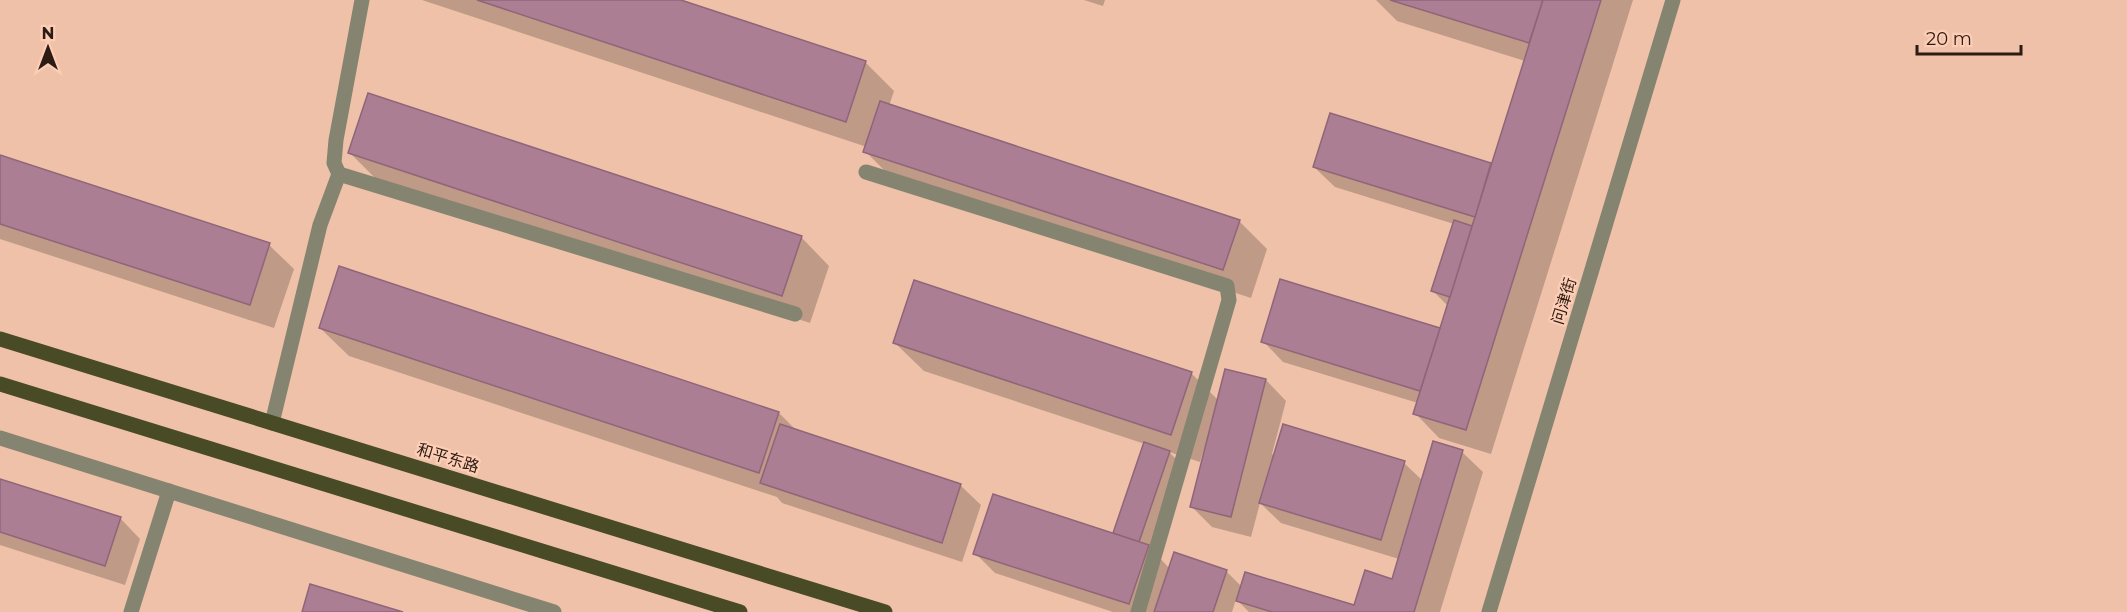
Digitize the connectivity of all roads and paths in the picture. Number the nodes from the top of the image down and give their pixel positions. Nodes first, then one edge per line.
1 (362, 0) edge
2 (1673, 0) edge
3 (866, 172) dead end
4 (339, 174) junction
5 (795, 314) dead end
6 (0, 339) edge
7 (0, 384) edge
8 (272, 423) junction
9 (0, 438) edge
10 (169, 491) junction
11 (131, 612) edge
12 (554, 612) edge
13 (740, 612) edge
14 (885, 612) edge
15 (1138, 612) edge
16 (1489, 612) edge

1 - 4 street
2 - 16 street, 问津街
3 - 15 street
4 - 5 street
4 - 8 street
6 - 8 main road, 和平东路
7 - 13 main road
8 - 14 main road, 和平东路
9 - 10 street
10 - 11 street
10 - 12 street

